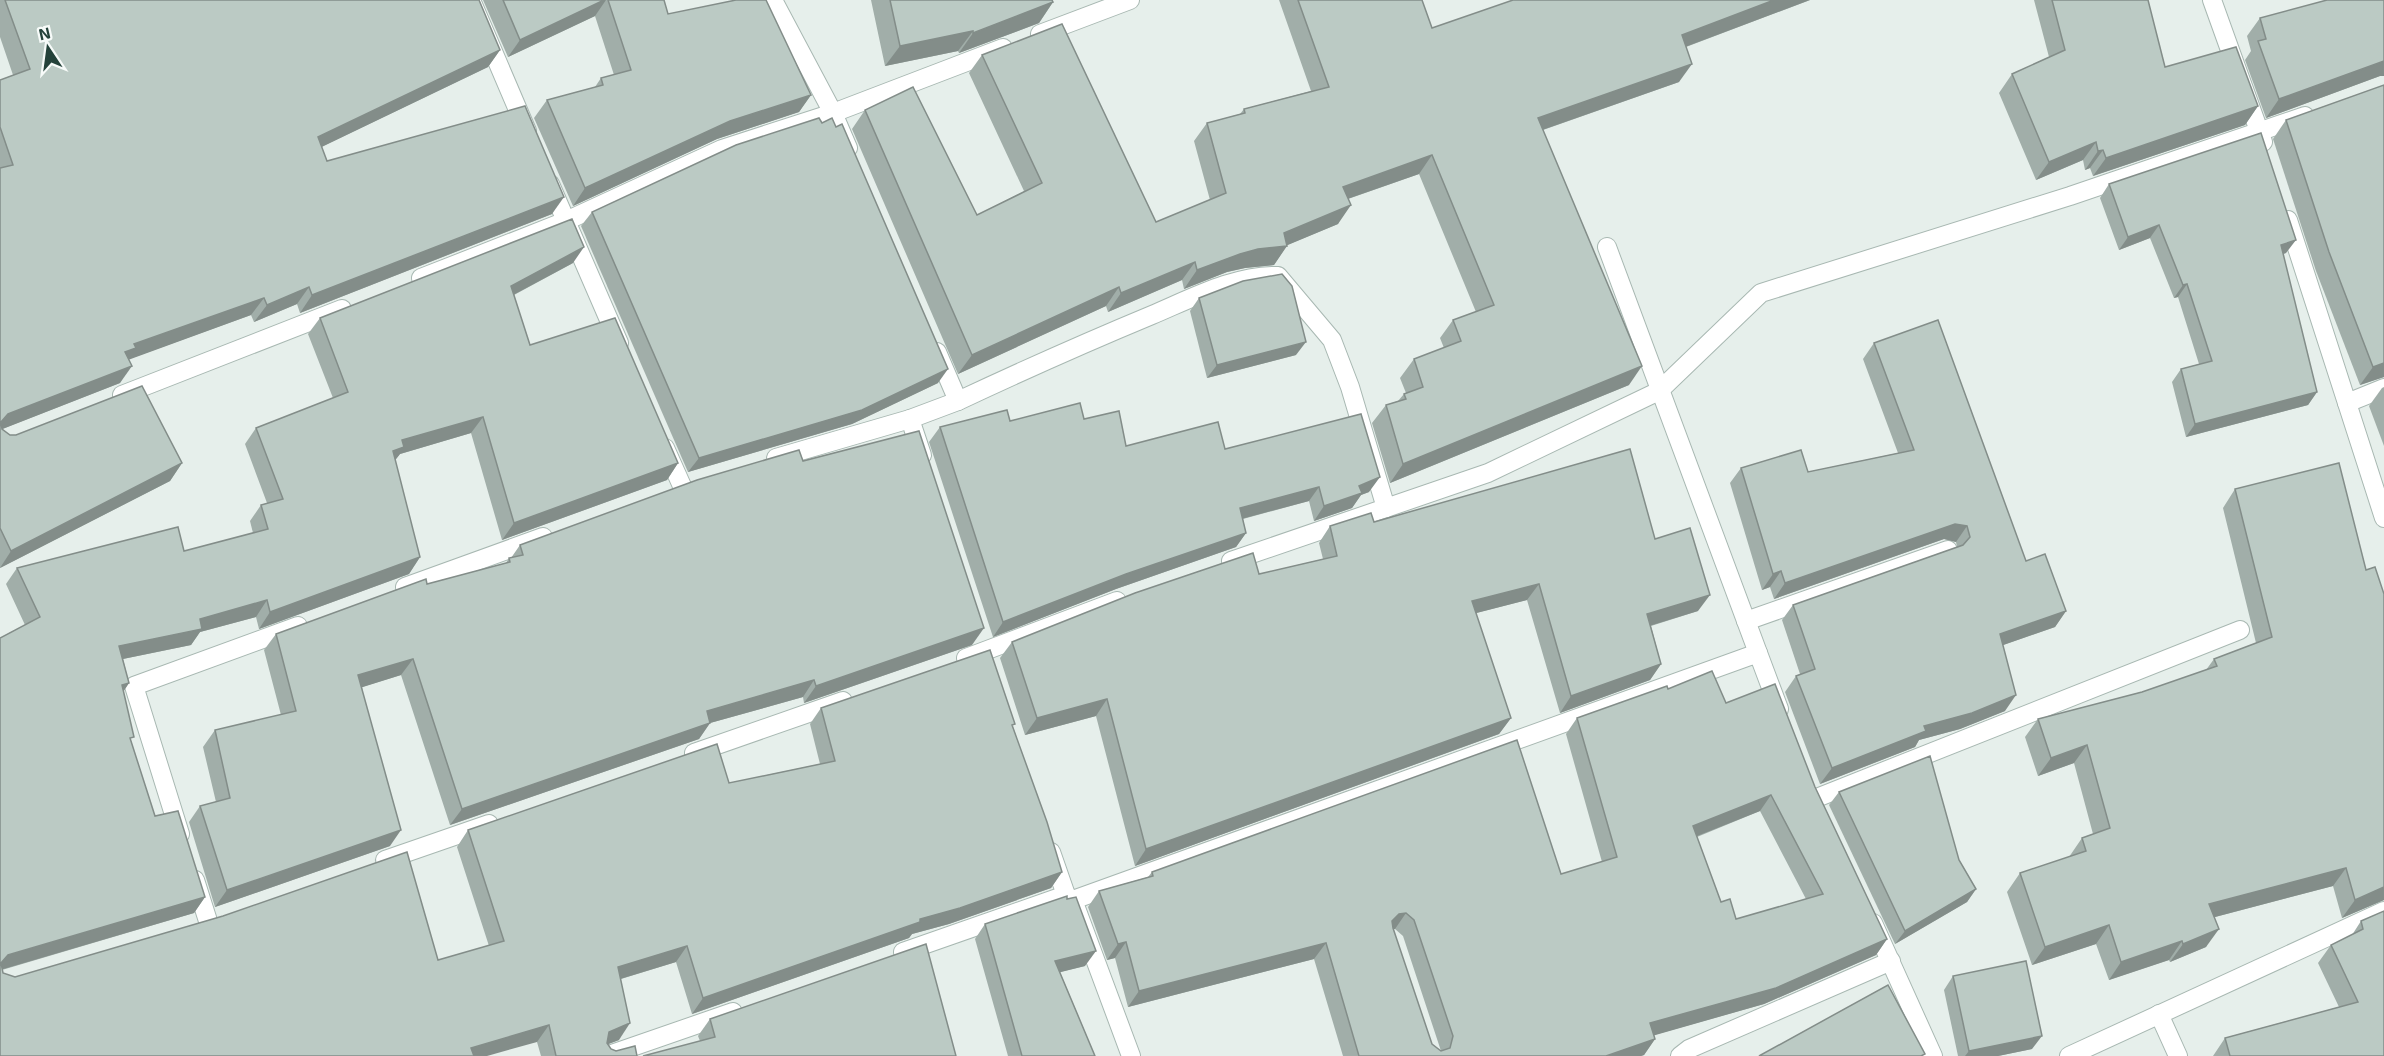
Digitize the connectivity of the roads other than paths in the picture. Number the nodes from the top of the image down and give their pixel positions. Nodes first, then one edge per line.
1 (471, 0) edge
2 (773, 0) edge
3 (1130, 0) edge
4 (2212, 0) edge
5 (2322, 110) edge
6 (833, 113) junction
7 (2259, 132) junction
8 (535, 147) edge
9 (2267, 155) edge
10 (856, 166) edge
11 (544, 168) edge
12 (2282, 200) edge
13 (566, 221) junction
14 (1607, 247) dead end
15 (402, 286) edge
16 (358, 303) edge
17 (930, 337) edge
18 (627, 359) edge
19 (2384, 388) edge
20 (1659, 391) junction
21 (958, 401) junction
22 (105, 402) edge
23 (2347, 403) junction
24 (910, 419) junction
25 (659, 433) edge
26 (762, 462) edge
27 (928, 474) edge
28 (682, 486) edge
29 (1386, 508) junction
30 (2384, 518) edge
31 (559, 531) edge
32 (1948, 550) edge
33 (1220, 565) edge
34 (391, 592) edge
35 (1131, 596) edge
36 (313, 621) edge
37 (1746, 621) junction
38 (978, 629) edge
39 (2240, 630) dead end
40 (1758, 653) junction
41 (987, 657) junction
42 (952, 663) edge
43 (861, 695) edge
44 (1786, 726) edge
45 (681, 757) edge
46 (1806, 778) edge
47 (501, 820) edge
48 (1047, 840) edge
49 (365, 867) edge
50 (1069, 897) junction
51 (1866, 907) edge
52 (2384, 911) edge
53 (230, 914) edge
54 (208, 921) junction
55 (186, 928) edge
56 (886, 958) edge
57 (1892, 961) junction
58 (752, 1005) edge
59 (2159, 1014) junction
60 (606, 1056) edge
61 (1131, 1056) edge
62 (1680, 1056) edge
63 (1933, 1056) edge
64 (2069, 1056) edge
65 (2178, 1056) edge

1 - 8 street
2 - 6 street
3 - 6 street
4 - 7 street
5 - 7 street
6 - 10 street
6 - 13 street
7 - 9 street
7 - 20 street
11 - 13 street
12 - 23 street
13 - 15 street
13 - 18 street
14 - 20 street
16 - 22 street
17 - 21 street
19 - 23 street
20 - 29 street
20 - 37 street
21 - 24 street
21 - 29 street
23 - 30 street
24 - 26 street
24 - 27 street
25 - 28 street
29 - 33 street
31 - 34 street
32 - 37 street
35 - 41 street
36 - 54 street
37 - 40 street
38 - 41 street
39 - 46 street
40 - 44 street
40 - 50 street
41 - 42 street
43 - 45 street
47 - 49 street
48 - 50 street
50 - 56 street
50 - 61 street
51 - 57 street
52 - 59 street
53 - 54 street
54 - 55 street
57 - 62 street
57 - 63 street
58 - 60 street
59 - 64 street
59 - 65 street

